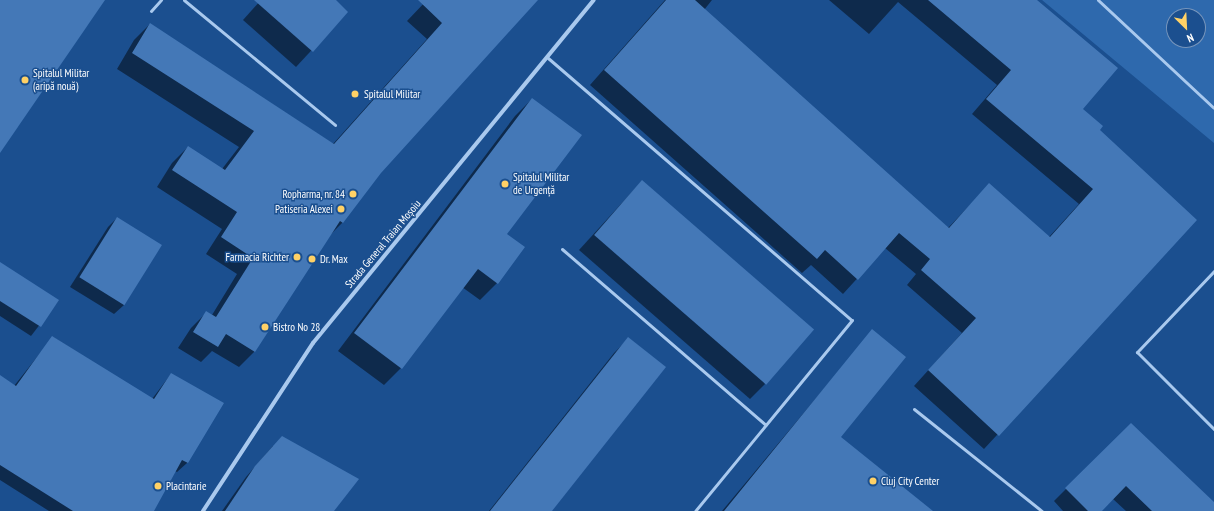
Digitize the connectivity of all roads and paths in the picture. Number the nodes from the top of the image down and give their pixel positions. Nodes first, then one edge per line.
1 (161, 0) edge
2 (184, 0) edge
3 (594, 0) edge
4 (1098, 0) edge
5 (151, 11) dead end
6 (548, 58) junction
7 (1214, 108) edge
8 (335, 125) dead end
9 (562, 249) dead end
10 (1214, 271) edge
11 (914, 409) dead end
12 (766, 424) junction
13 (1214, 429) edge
14 (203, 511) edge
15 (695, 511) edge
16 (1042, 511) edge

1 - 5 lane
2 - 8 lane
3 - 6 street, Strada General Traian Moșoiu
4 - 7 lane
6 - 12 lane
6 - 14 street, Strada General Traian Moșoiu
9 - 12 lane
10 - 13 lane
11 - 16 lane
12 - 15 lane

